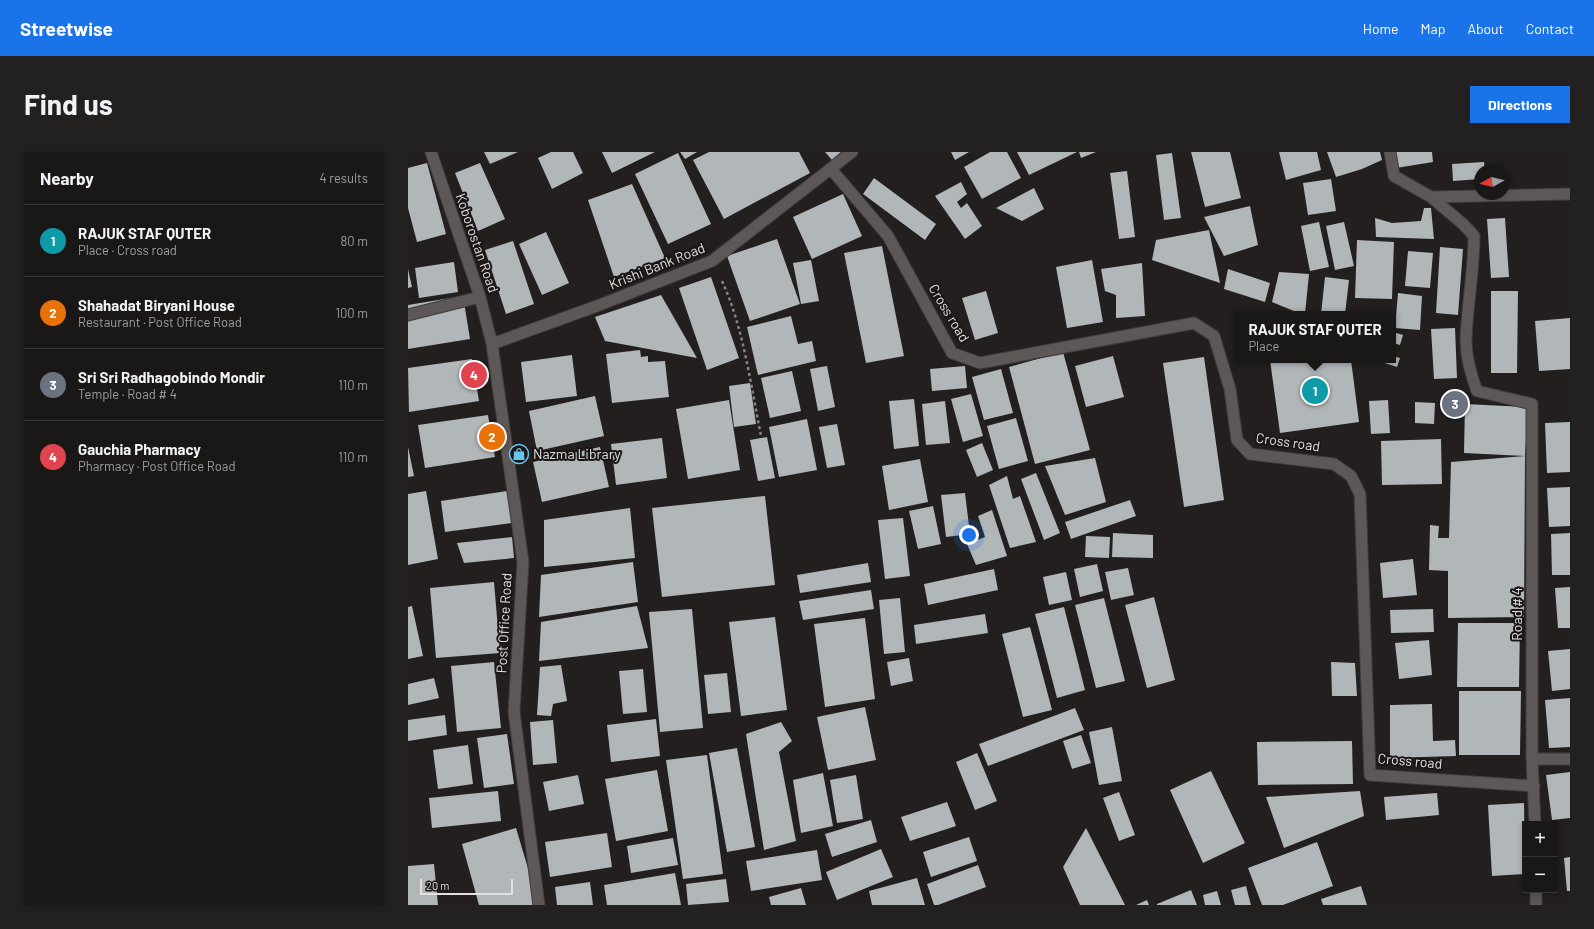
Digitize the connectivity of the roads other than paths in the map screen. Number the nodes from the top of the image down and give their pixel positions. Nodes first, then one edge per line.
1 (430, 152) edge
2 (852, 152) edge
3 (1390, 152) edge
4 (831, 169) junction
5 (1570, 194) edge
6 (1430, 197) junction
7 (480, 297) junction
8 (408, 315) edge
9 (492, 344) junction
10 (1532, 759) junction
11 (1570, 759) edge
12 (1534, 786) junction
13 (1534, 821) edge
14 (1536, 893) edge
15 (539, 905) edge
16 (1536, 905) edge

1 - 7 street, Koborostan Road
2 - 4 street, Krishi Bank Road
3 - 6 street
4 - 9 street, Krishi Bank Road
4 - 12 street, Cross road
5 - 6 street
6 - 10 street, Road # 4
7 - 8 street
7 - 9 street, Koborostan Road
9 - 15 street, Post Office Road
10 - 11 street
10 - 12 street, Road # 4
12 - 13 street, Road # 4
14 - 16 street

